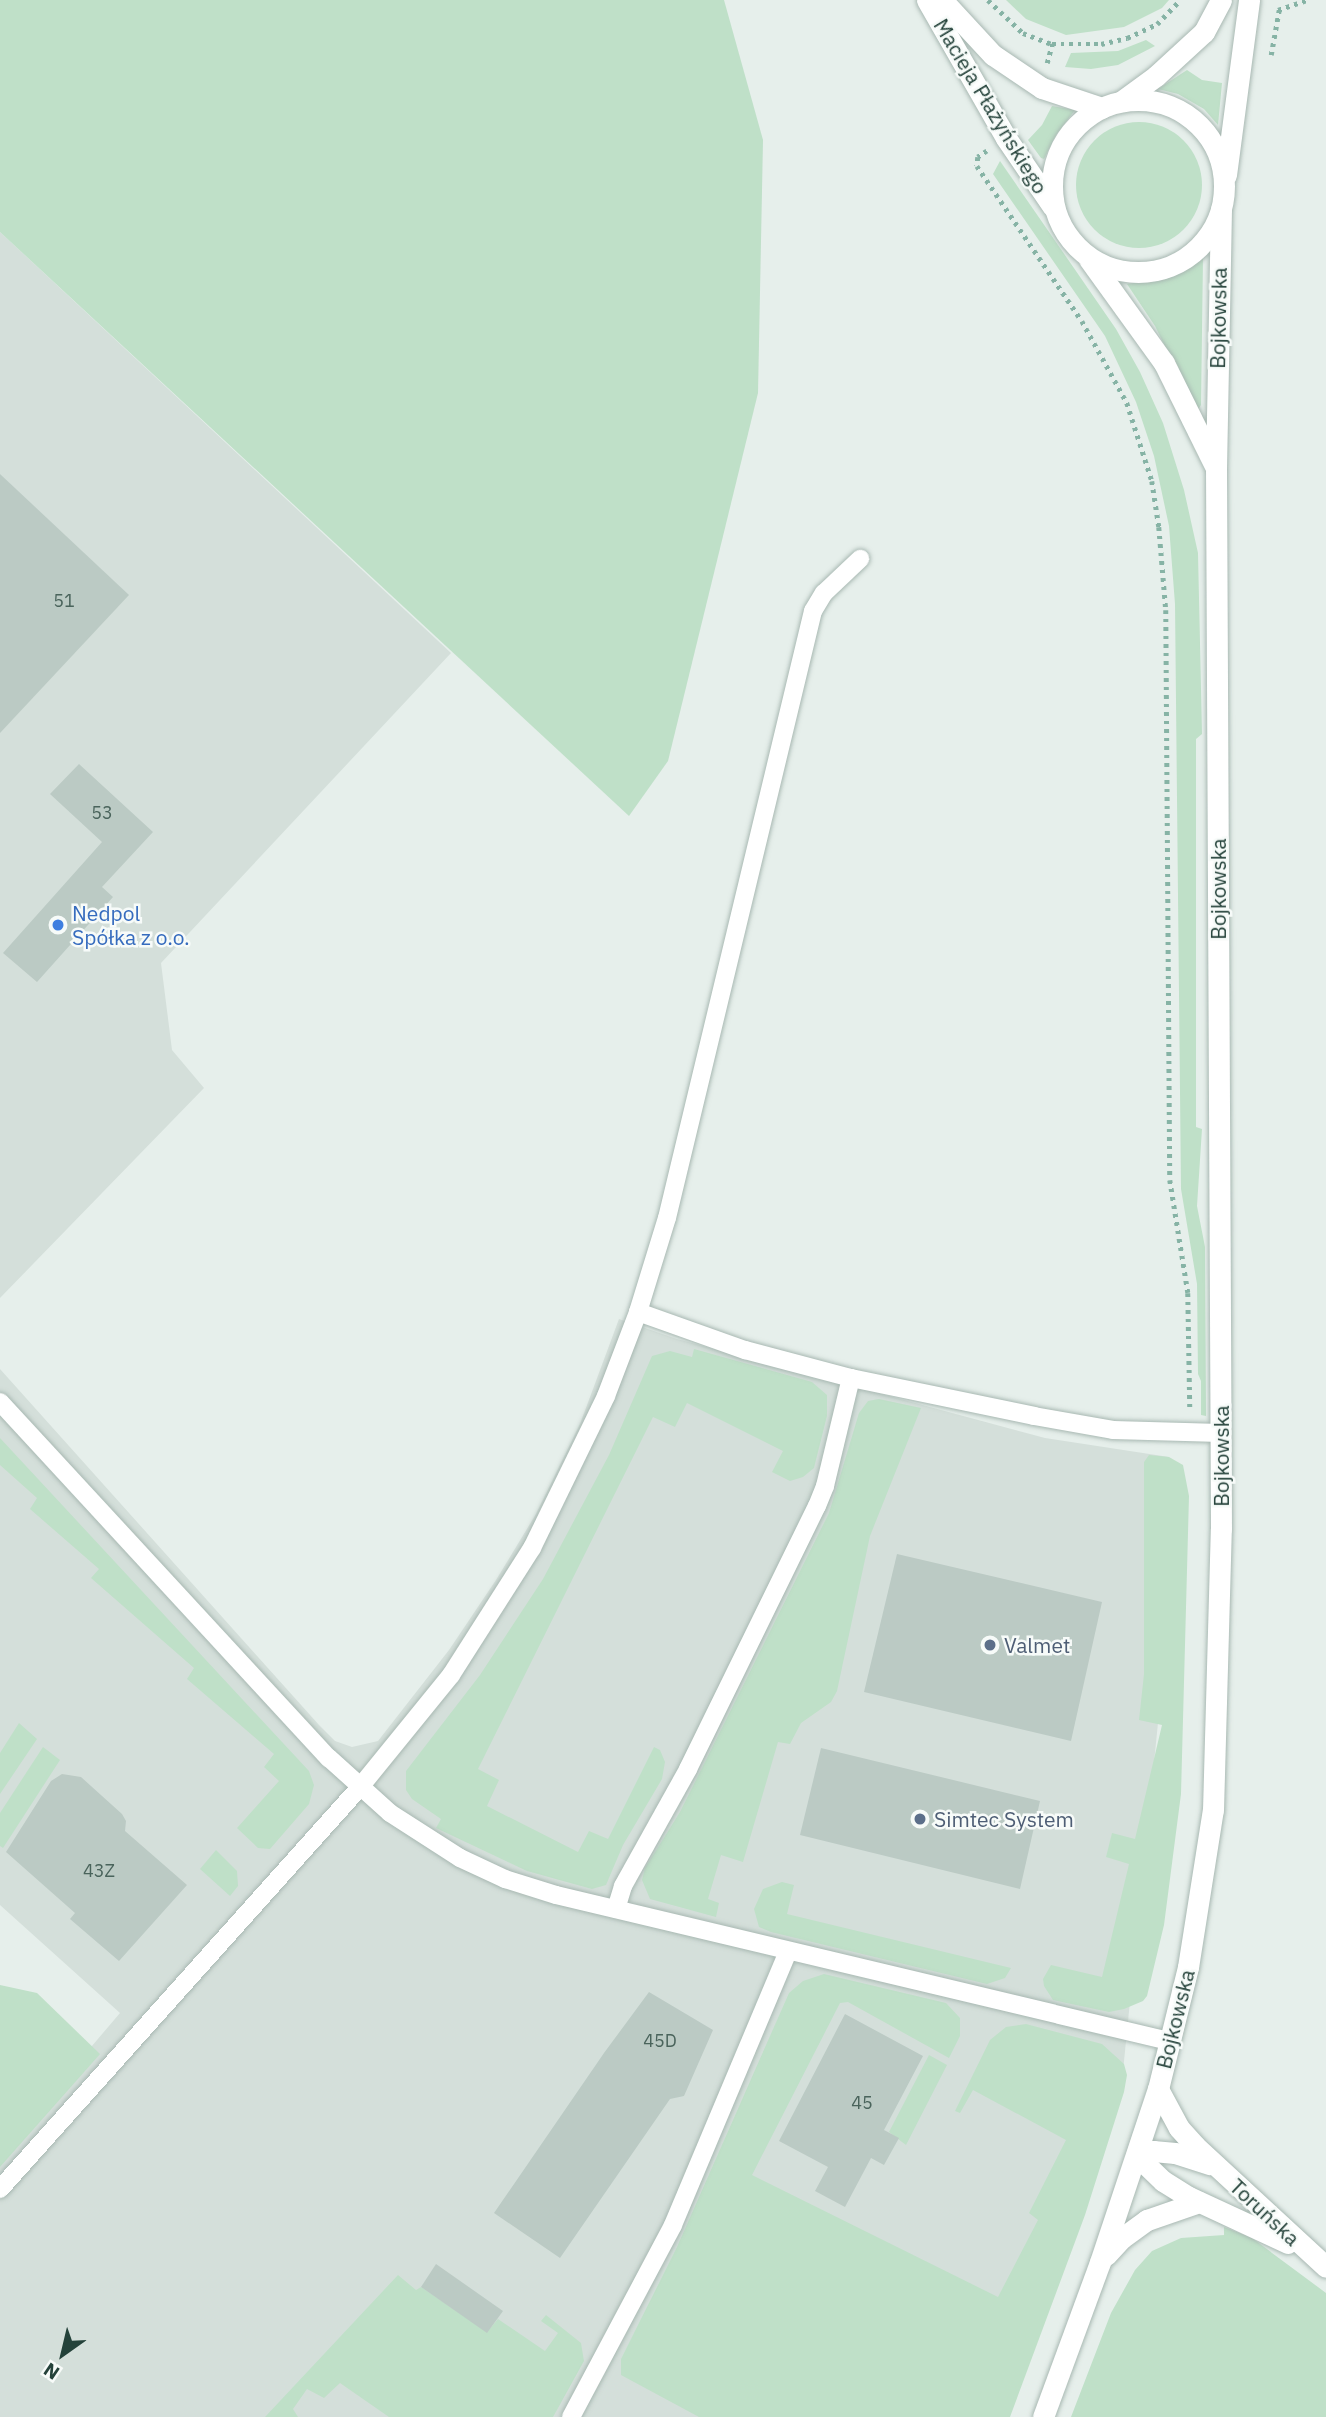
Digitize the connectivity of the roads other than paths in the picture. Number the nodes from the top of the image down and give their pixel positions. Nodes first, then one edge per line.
1 (927, 0) edge
2 (942, 0) edge
3 (1221, 0) edge
4 (1248, 5) edge
5 (1112, 104) junction
6 (1225, 185) junction
7 (1221, 209) junction
8 (1056, 212) junction
9 (1085, 254) junction
10 (1216, 469) junction
11 (860, 559) dead end
12 (638, 1311) junction
13 (851, 1378) junction
14 (0, 1402) edge
15 (1221, 1433) junction
16 (360, 1787) junction
17 (617, 1909) junction
18 (788, 1951) junction
19 (1169, 2041) junction
20 (1157, 2089) junction
21 (1136, 2156) junction
22 (1217, 2168) junction
23 (0, 2189) edge
24 (1199, 2202) junction
25 (1319, 2261) edge
26 (1100, 2262) junction
27 (571, 2417) edge
28 (1043, 2417) edge

1 - 8 street, Macieja Płażyńskiego
2 - 5 street, Macieja Płażyńskiego
3 - 5 street
4 - 6 street
5 - 6 street
5 - 8 street
6 - 7 street
7 - 9 street
7 - 10 street, Bojkowska
8 - 9 street
9 - 10 street, Bojkowska
10 - 15 street, Bojkowska
11 - 12 lane
12 - 13 lane
12 - 16 lane
13 - 15 lane
13 - 17 lane
14 - 16 lane
15 - 19 street, Bojkowska
16 - 17 lane
16 - 23 lane
17 - 18 lane
18 - 19 lane
18 - 27 lane
19 - 20 street, Bojkowska
20 - 21 street, Bojkowska
20 - 22 street, Toruńska
21 - 22 street, Toruńska
21 - 24 street, Toruńska
21 - 26 street, Bojkowska
22 - 25 street, Toruńska
24 - 25 street, Toruńska
24 - 26 street, Toruńska
26 - 28 street, Bojkowska

